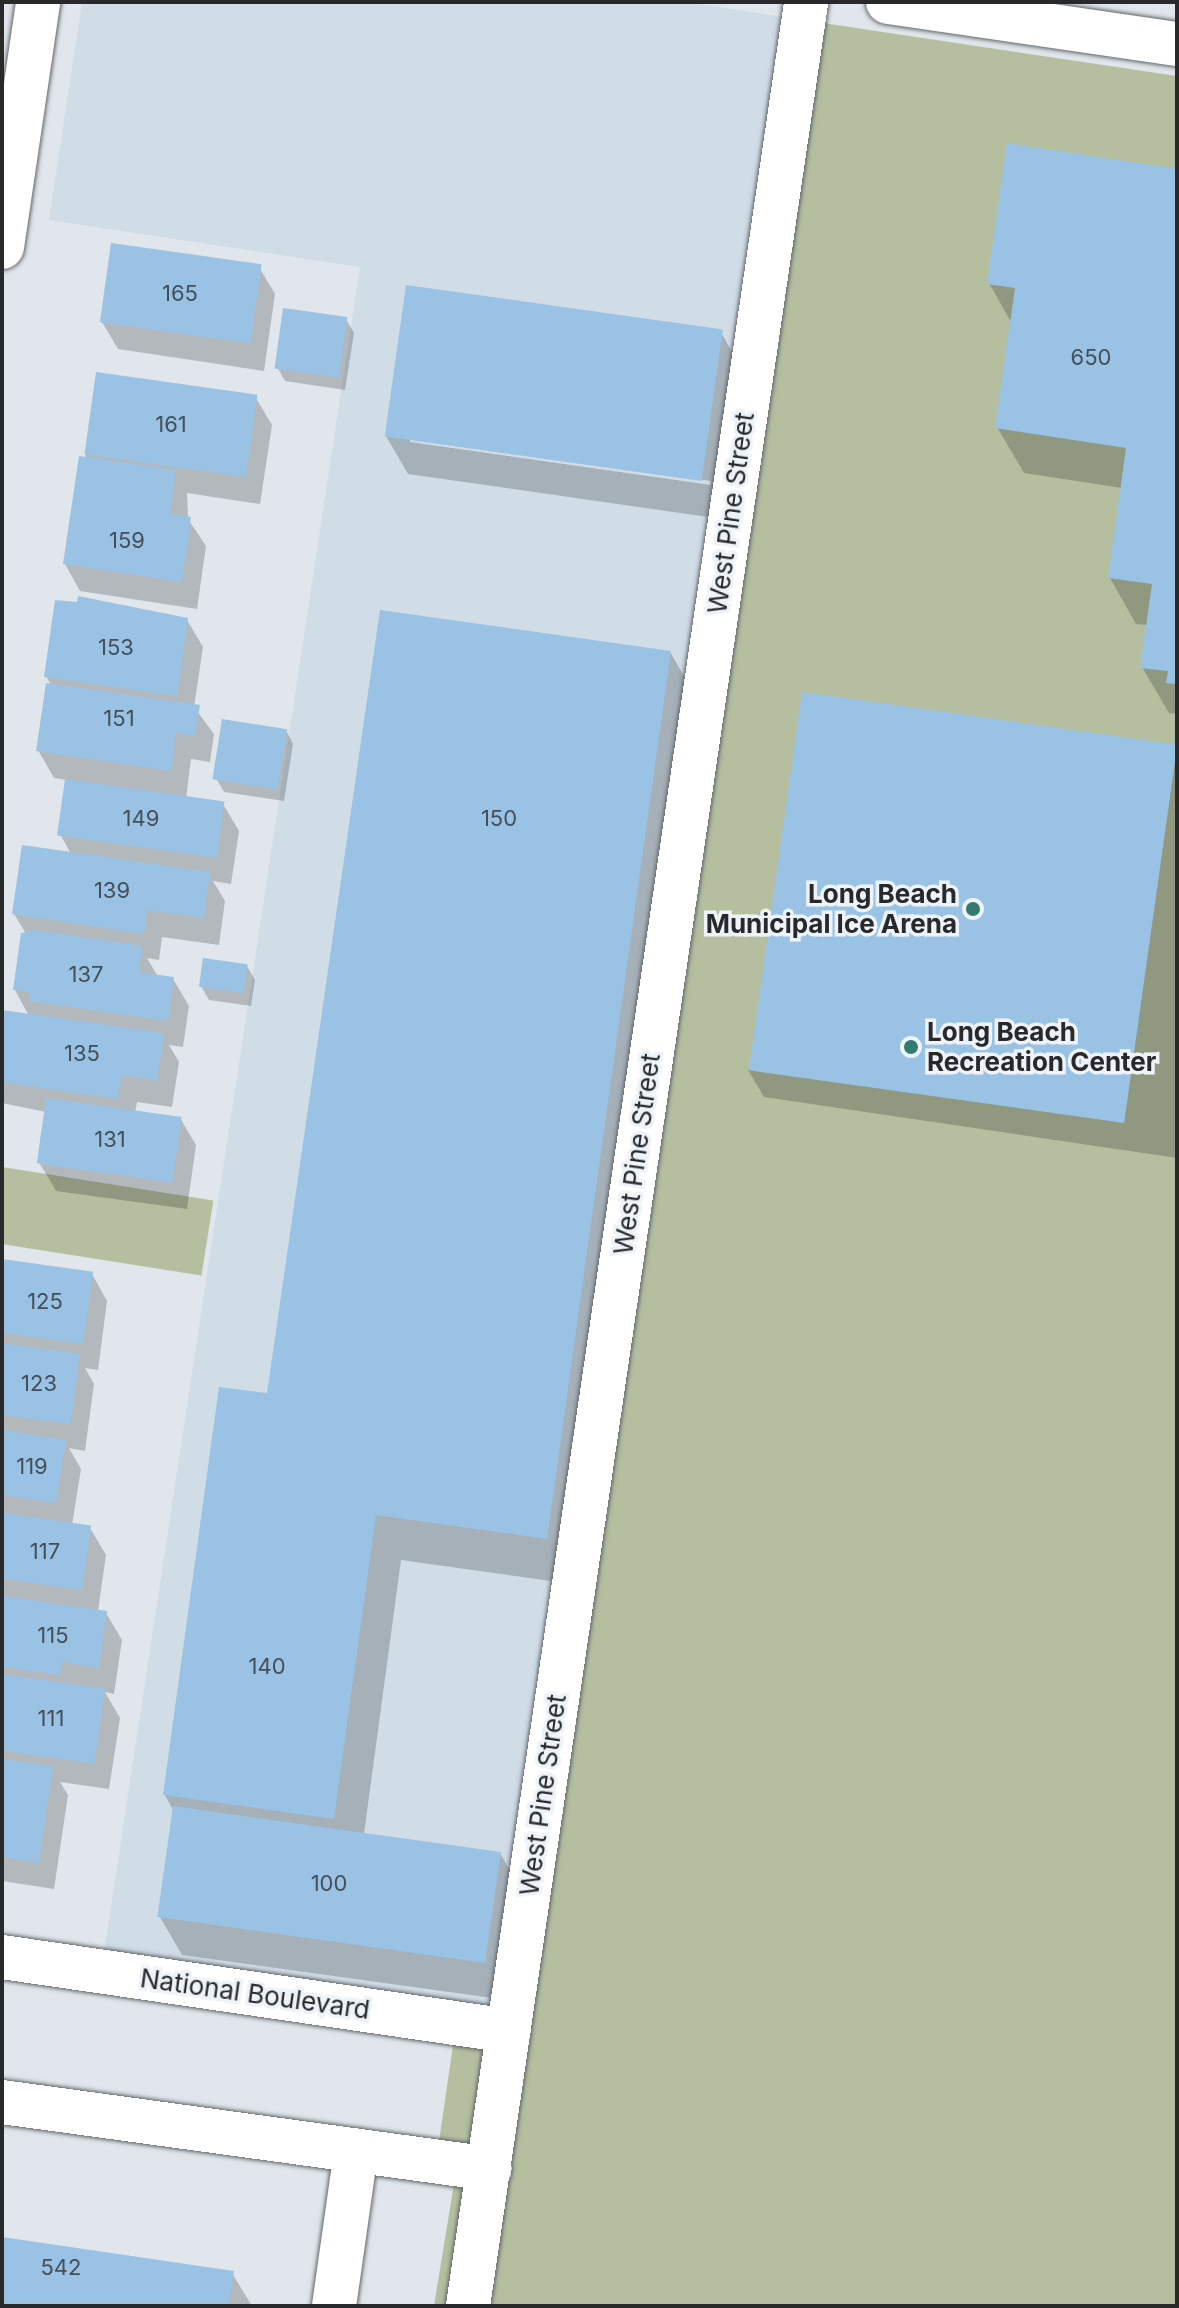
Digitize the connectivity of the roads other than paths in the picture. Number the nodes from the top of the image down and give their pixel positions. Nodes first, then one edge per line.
1 (38, 2) edge
2 (806, 2) edge
3 (888, 2) edge
4 (1177, 44) edge
5 (2, 247) edge
6 (2, 1957) edge
7 (509, 2031) junction
8 (2, 2102) edge
9 (356, 2151) junction
10 (489, 2169) junction
11 (473, 2297) edge
12 (334, 2306) edge

1 - 5 street
2 - 7 street, West Pine Street
3 - 4 street
6 - 7 street, National Boulevard
7 - 10 street, West Pine Street
8 - 9 street
9 - 10 street
9 - 12 street
10 - 11 street, West Pine Street

